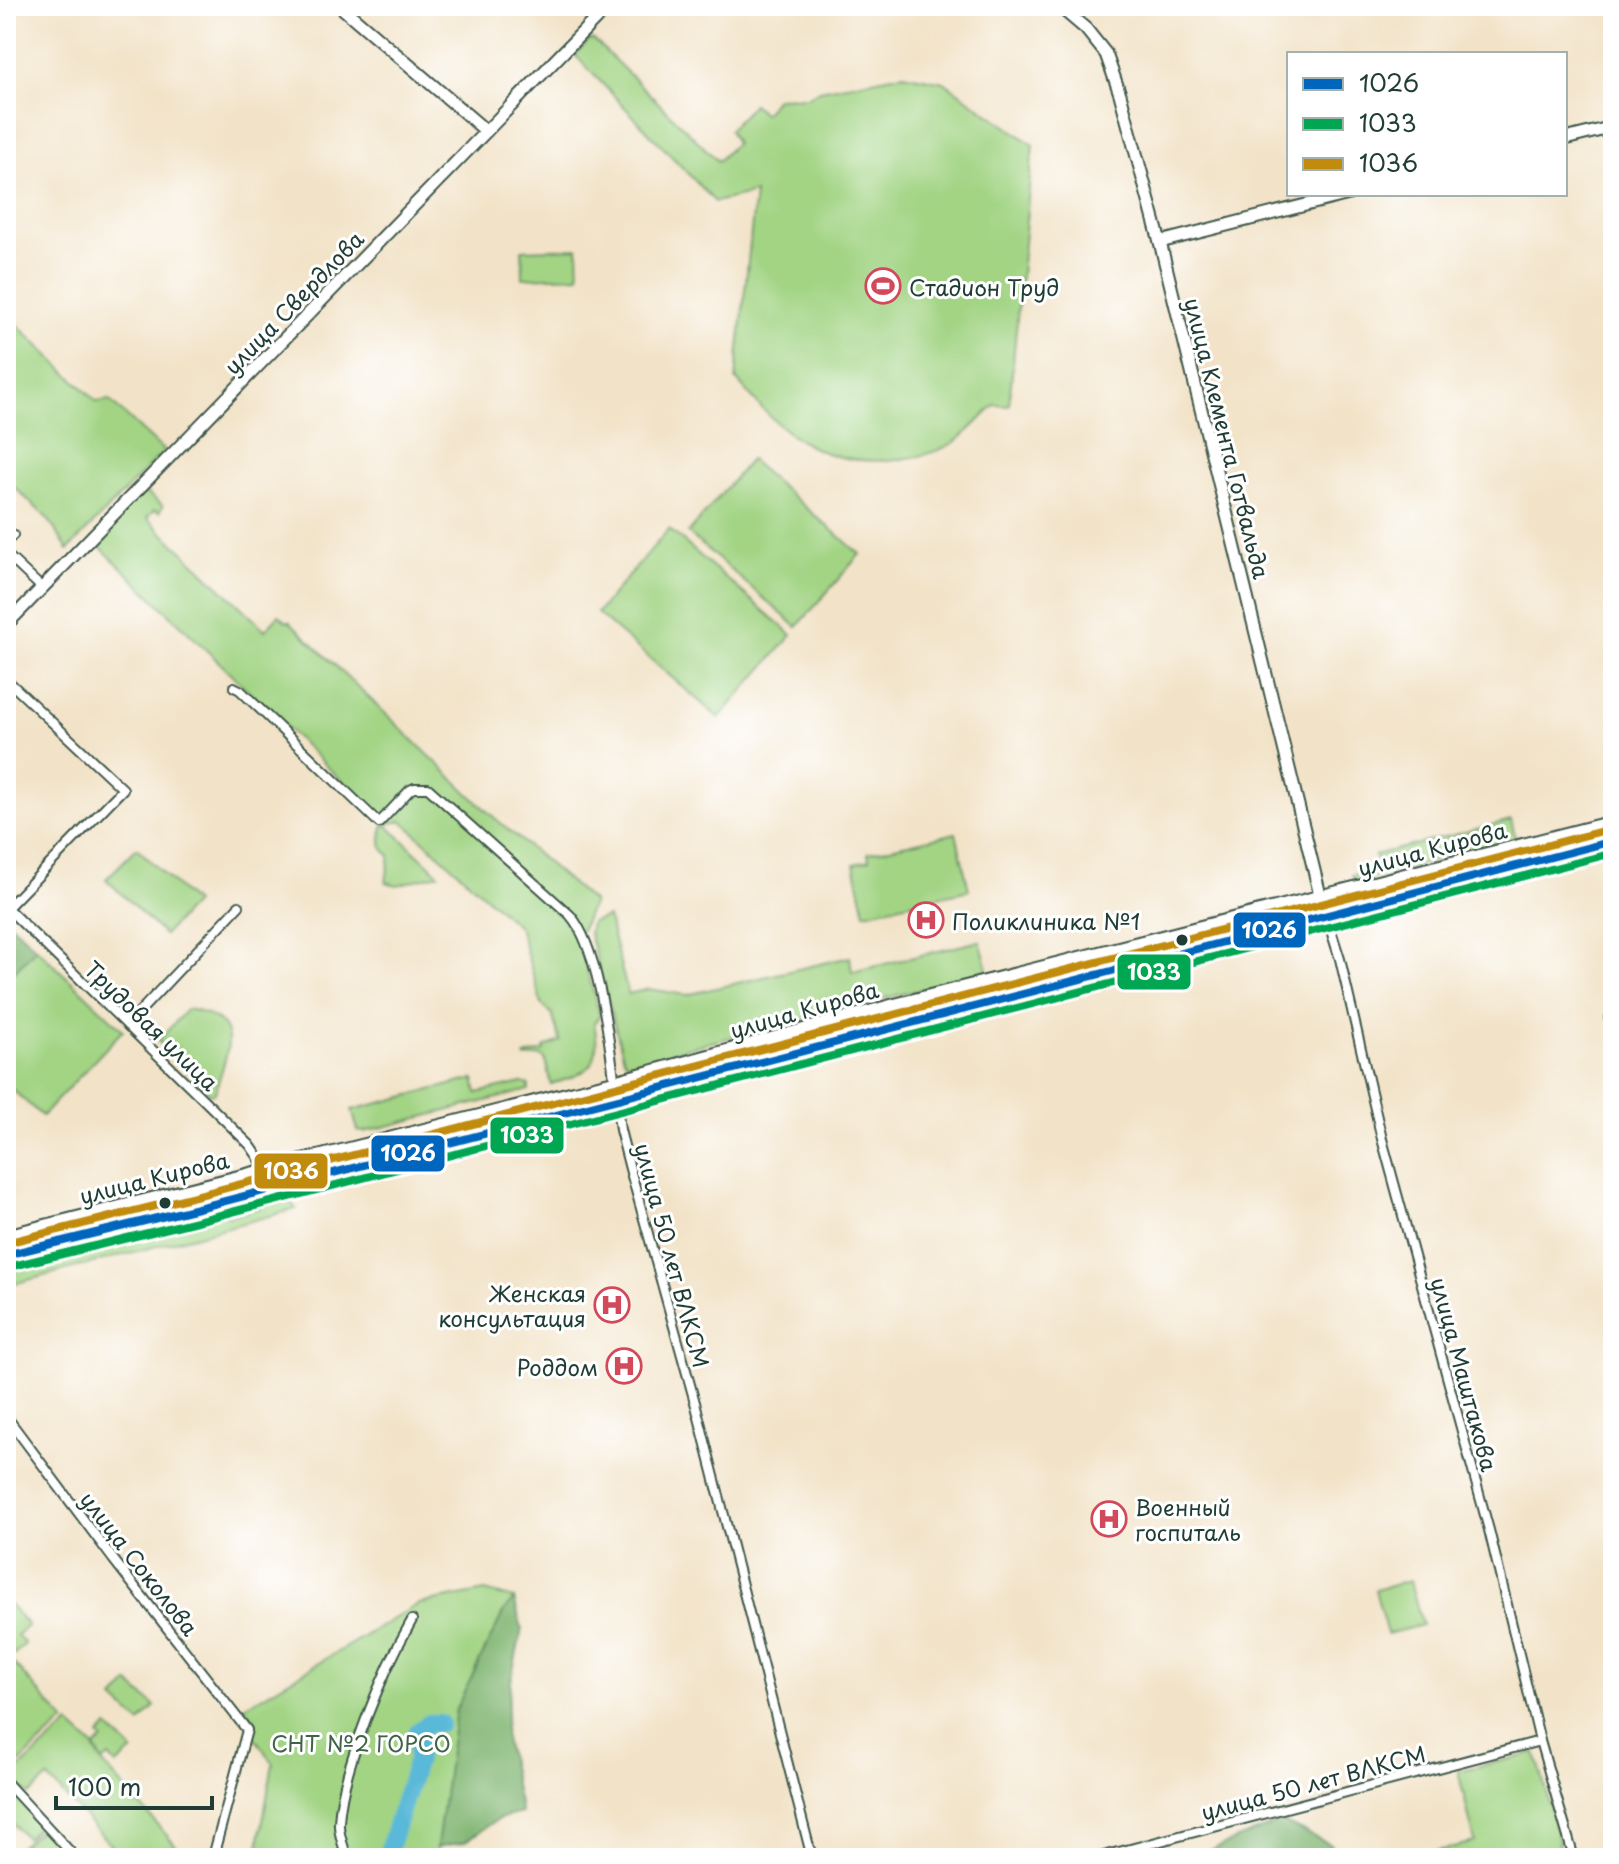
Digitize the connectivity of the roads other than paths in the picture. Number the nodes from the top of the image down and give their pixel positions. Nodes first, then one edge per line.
1 (340, 6) edge
2 (608, 6) edge
3 (1059, 6) edge
4 (1613, 127) edge
5 (486, 131) junction
6 (1567, 138) edge
7 (1341, 196) edge
8 (1160, 242) junction
9 (6, 529) edge
10 (6, 542) edge
11 (6, 554) edge
12 (42, 588) junction
13 (6, 625) edge
14 (6, 679) edge
15 (234, 687) dead end
16 (1613, 823) edge
17 (1613, 841) edge
18 (1321, 899) junction
19 (239, 906) dead end
20 (6, 908) edge
21 (1326, 915) junction
22 (127, 1025) junction
23 (614, 1083) junction
24 (616, 1100) junction
25 (295, 1164) junction
26 (268, 1171) junction
27 (299, 1182) junction
28 (126, 1207) junction
29 (129, 1224) junction
30 (6, 1237) edge
31 (6, 1255) edge
32 (6, 1416) edge
33 (412, 1620) dead end
34 (1540, 1741) junction
35 (6, 1782) edge
36 (76, 1858) edge
37 (211, 1858) edge
38 (347, 1858) edge
39 (812, 1858) edge
40 (1096, 1858) edge
41 (1574, 1858) edge

1 - 5 street
2 - 5 street, улица Свердлова
3 - 8 street, улица Клемента Готвальда
4 - 6 street
5 - 12 street, улица Свердлова
7 - 8 street
8 - 18 street, улица Клемента Готвальда
9 - 10 street
11 - 12 street
12 - 13 street, улица Свердлова
14 - 20 street
15 - 23 street, улица 50 лет ВЛКСМ
16 - 18 main road, улица Кирова
17 - 21 main road, улица Кирова
18 - 21 street, улица Маштакова
18 - 23 main road, улица Кирова
19 - 22 street
20 - 22 street, Трудовая улица
21 - 24 main road, улица Кирова
21 - 34 street, улица Маштакова
22 - 26 street, Трудовая улица
23 - 24 street, улица 50 лет ВЛКСМ
23 - 25 main road, улица Кирова
24 - 27 main road, улица Кирова
24 - 39 street, улица 50 лет ВЛКСМ
25 - 26 main road, улица Кирова
25 - 27 main road
26 - 28 main road, улица Кирова
27 - 29 main road, улица Кирова
28 - 29 main road
28 - 30 main road, улица Кирова
29 - 31 main road, улица Кирова
32 - 37 street, улица Соколова
33 - 38 street
34 - 40 street, улица 50 лет ВЛКСМ
34 - 41 street, улица Маштакова
35 - 36 street

